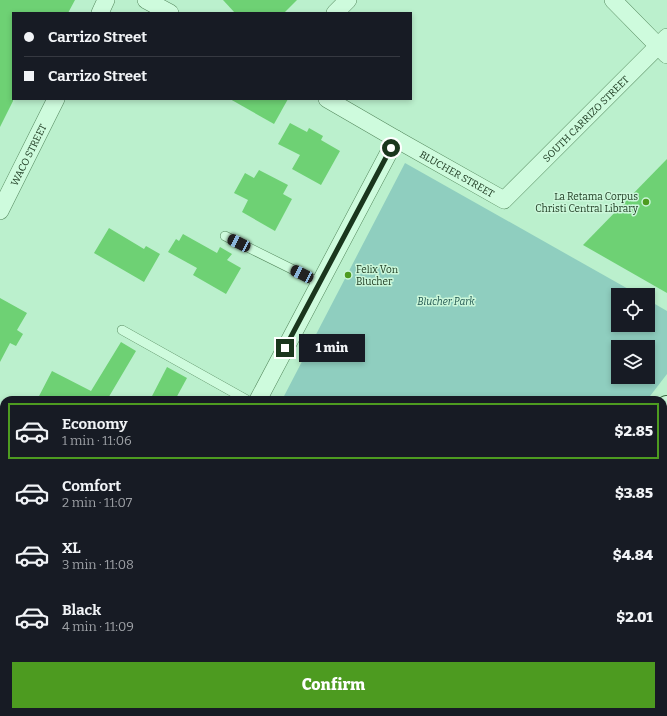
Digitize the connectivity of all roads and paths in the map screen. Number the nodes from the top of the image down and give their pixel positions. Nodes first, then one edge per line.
1 (106, 0) edge
2 (146, 0) edge
3 (348, 0) edge
4 (613, 0) edge
5 (100, 12) edge
6 (168, 12) edge
7 (336, 12) edge
8 (664, 46) edge
9 (55, 100) edge
10 (329, 100) edge
11 (396, 139) junction
12 (504, 200) joint
13 (0, 210) edge
14 (226, 236) dead end
15 (320, 283) junction
16 (122, 330) dead end
17 (240, 396) edge
18 (260, 396) edge

1 - 5 street
2 - 6 street
3 - 7 street
4 - 8 street
8 - 12 street, SOUTH CARRIZO STREET
9 - 13 street, WACO STREET
10 - 11 street, BLUCHER STREET
11 - 12 street, BLUCHER STREET
11 - 15 street
14 - 15 lane
15 - 18 street
16 - 17 lane

